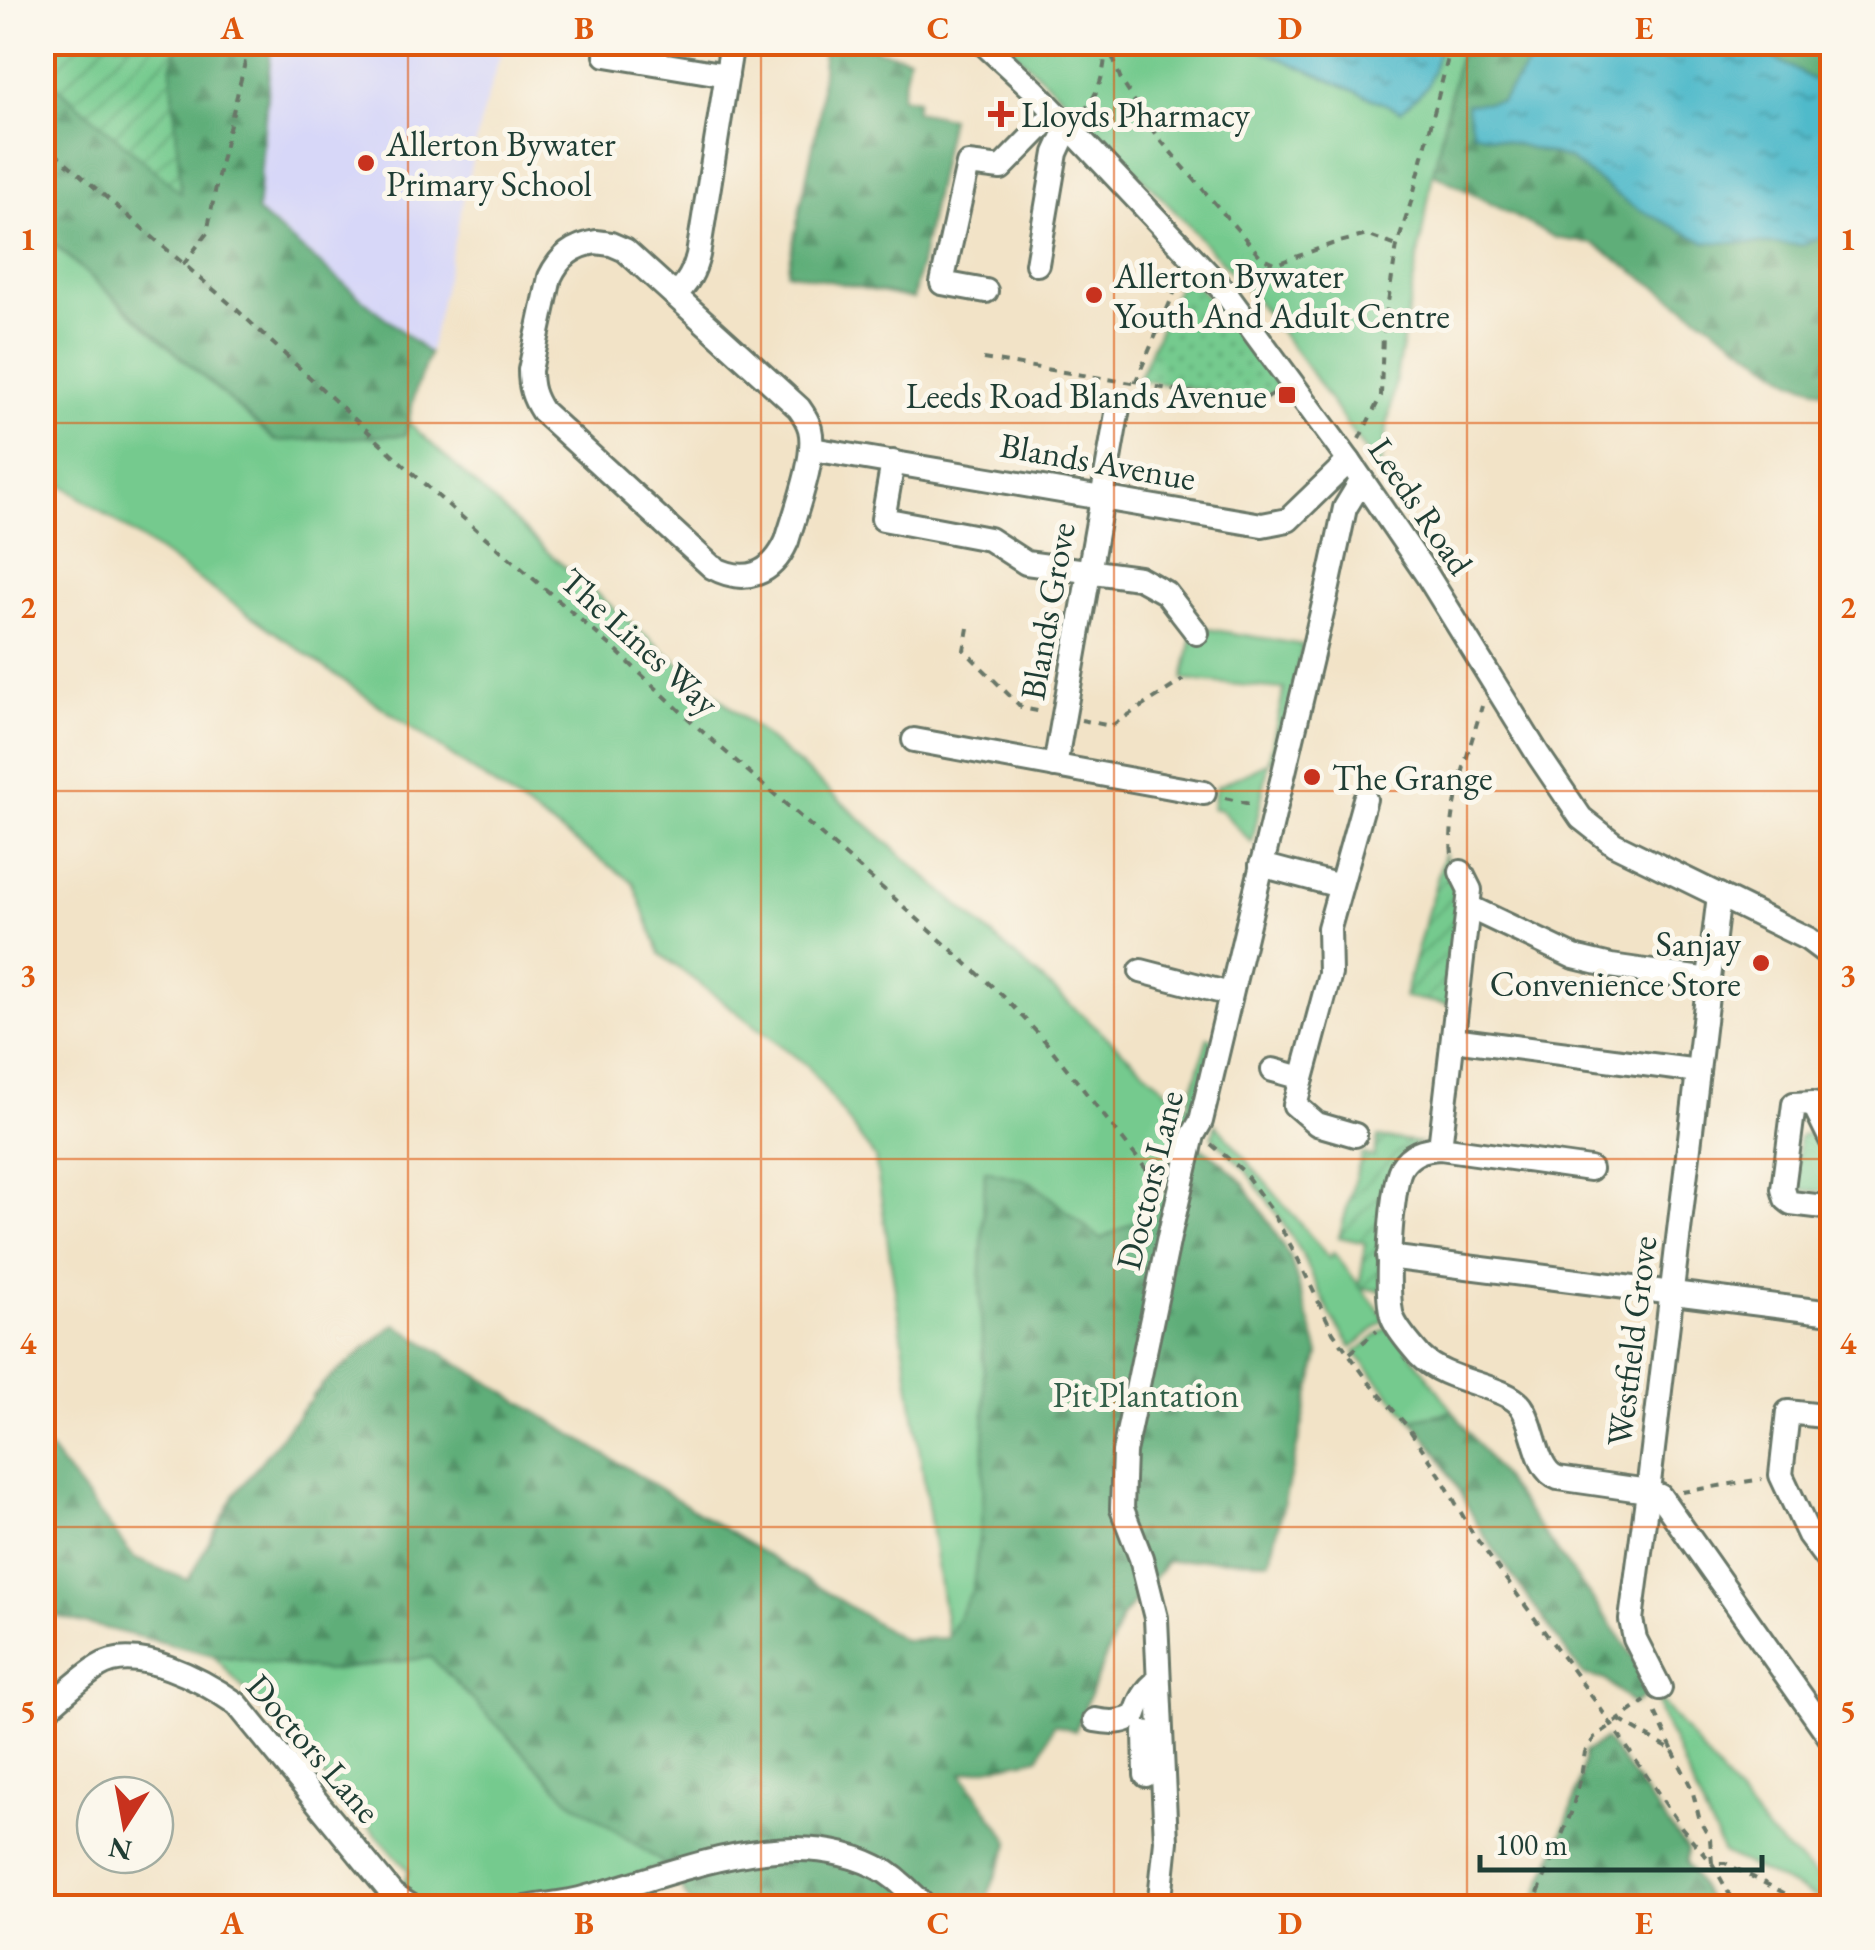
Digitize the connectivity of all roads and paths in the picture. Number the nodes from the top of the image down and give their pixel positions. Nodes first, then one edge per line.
1 (250, 42) edge
2 (732, 42) edge
3 (982, 42) edge
4 (1107, 42) edge
5 (1452, 42) edge
6 (606, 54) dead end
7 (726, 75) junction
8 (1061, 120) junction
9 (42, 142) edge
10 (1397, 246) junction
11 (1190, 256) junction
12 (1037, 264) dead end
13 (183, 265) junction
14 (986, 291) dead end
15 (675, 295) junction
16 (983, 359) dead end
17 (1291, 382) junction
18 (1135, 383) junction
19 (1118, 408) dead end
20 (812, 449) junction
21 (893, 462) junction
22 (1355, 470) junction
23 (1103, 498) junction
24 (1090, 572) junction
25 (1197, 633) dead end
26 (1491, 678) junction
27 (914, 740) dead end
28 (1055, 766) junction
29 (1204, 793) joint
30 (1365, 799) dead end
31 (1274, 809) junction
32 (1261, 865) junction
33 (1461, 872) joint
34 (1340, 886) junction
35 (1718, 895) junction
36 (1468, 907) junction
37 (1832, 957) edge
38 (1140, 971) dead end
39 (1708, 980) junction
40 (1230, 994) junction
41 (1453, 1038) junction
42 (1273, 1070) dead end
43 (1698, 1070) junction
44 (1302, 1078) junction
45 (1193, 1135) junction
46 (1355, 1135) dead end
47 (1832, 1142) edge
48 (1440, 1148) junction
49 (1185, 1168) junction
50 (1590, 1170) dead end
51 (1832, 1208) edge
52 (1388, 1257) junction
53 (1671, 1294) junction
54 (1832, 1313) edge
55 (1392, 1319) junction
56 (1350, 1352) junction
57 (1832, 1418) edge
58 (1781, 1476) junction
59 (1654, 1494) junction
60 (1832, 1566) edge
61 (1158, 1681) junction
62 (1660, 1688) dead end
63 (42, 1713) edge
64 (1136, 1716) junction
65 (1095, 1720) dead end
66 (1619, 1720) junction
67 (1612, 1724) junction
68 (1831, 1738) edge
69 (1673, 1751) junction
70 (1146, 1775) dead end
71 (1712, 1863) junction
72 (1790, 1896) junction
73 (414, 1908) edge
74 (526, 1908) edge
75 (926, 1908) edge
76 (1159, 1908) edge
77 (1532, 1908) edge
78 (1737, 1908) edge
79 (1768, 1908) edge
80 (1819, 1908) edge

1 - 13 path
2 - 7 street
3 - 8 street, Leeds Road
4 - 8 path
4 - 10 path
5 - 10 path
6 - 7 street
7 - 15 street
8 - 11 street, Leeds Road
8 - 12 street
8 - 14 street
9 - 13 path, The Lines Way
10 - 22 path
11 - 17 street, Leeds Road
11 - 18 path
13 - 49 path, The Lines Way
15 - 20 street
15 - 20 street
16 - 18 path
17 - 18 path
17 - 22 street, Leeds Road
19 - 23 street, Blands Grove
20 - 21 street, Blands Avenue
21 - 23 street, Blands Avenue
21 - 24 street
22 - 23 street, Blands Avenue
22 - 26 street, Leeds Road
22 - 31 street, Doctors Lane
23 - 24 street, Blands Grove
24 - 25 street
24 - 28 street, Blands Grove
26 - 33 path
26 - 35 street, Leeds Road
27 - 28 street
28 - 29 street
29 - 31 path
30 - 34 street
31 - 32 street, Doctors Lane
32 - 34 street
32 - 40 street, Doctors Lane
33 - 36 street
34 - 44 street
35 - 37 street, Leeds Road
35 - 39 street, Westfield Grove
36 - 39 street
36 - 41 street
38 - 40 street
39 - 43 street, Westfield Grove
40 - 45 street, Doctors Lane
41 - 43 street
41 - 48 street
42 - 44 street
43 - 53 street, Westfield Grove
44 - 46 street
45 - 49 street, Doctors Lane
45 - 56 path
47 - 51 street
48 - 50 street
48 - 52 street
49 - 61 street, Doctors Lane
52 - 53 street
52 - 55 street
53 - 54 street
53 - 59 street, Westfield Grove
55 - 56 path
55 - 59 street
56 - 67 path
57 - 58 street
58 - 59 path
58 - 60 street
59 - 62 street
59 - 68 street, Westfield Grove
61 - 64 street
61 - 76 street, Doctors Lane
63 - 73 street, Doctors Lane
64 - 65 street
64 - 70 street
66 - 67 path
66 - 69 path
66 - 69 path
67 - 71 path
67 - 77 path
69 - 71 path
71 - 72 path
71 - 78 path
72 - 79 path
72 - 80 path
74 - 75 street

